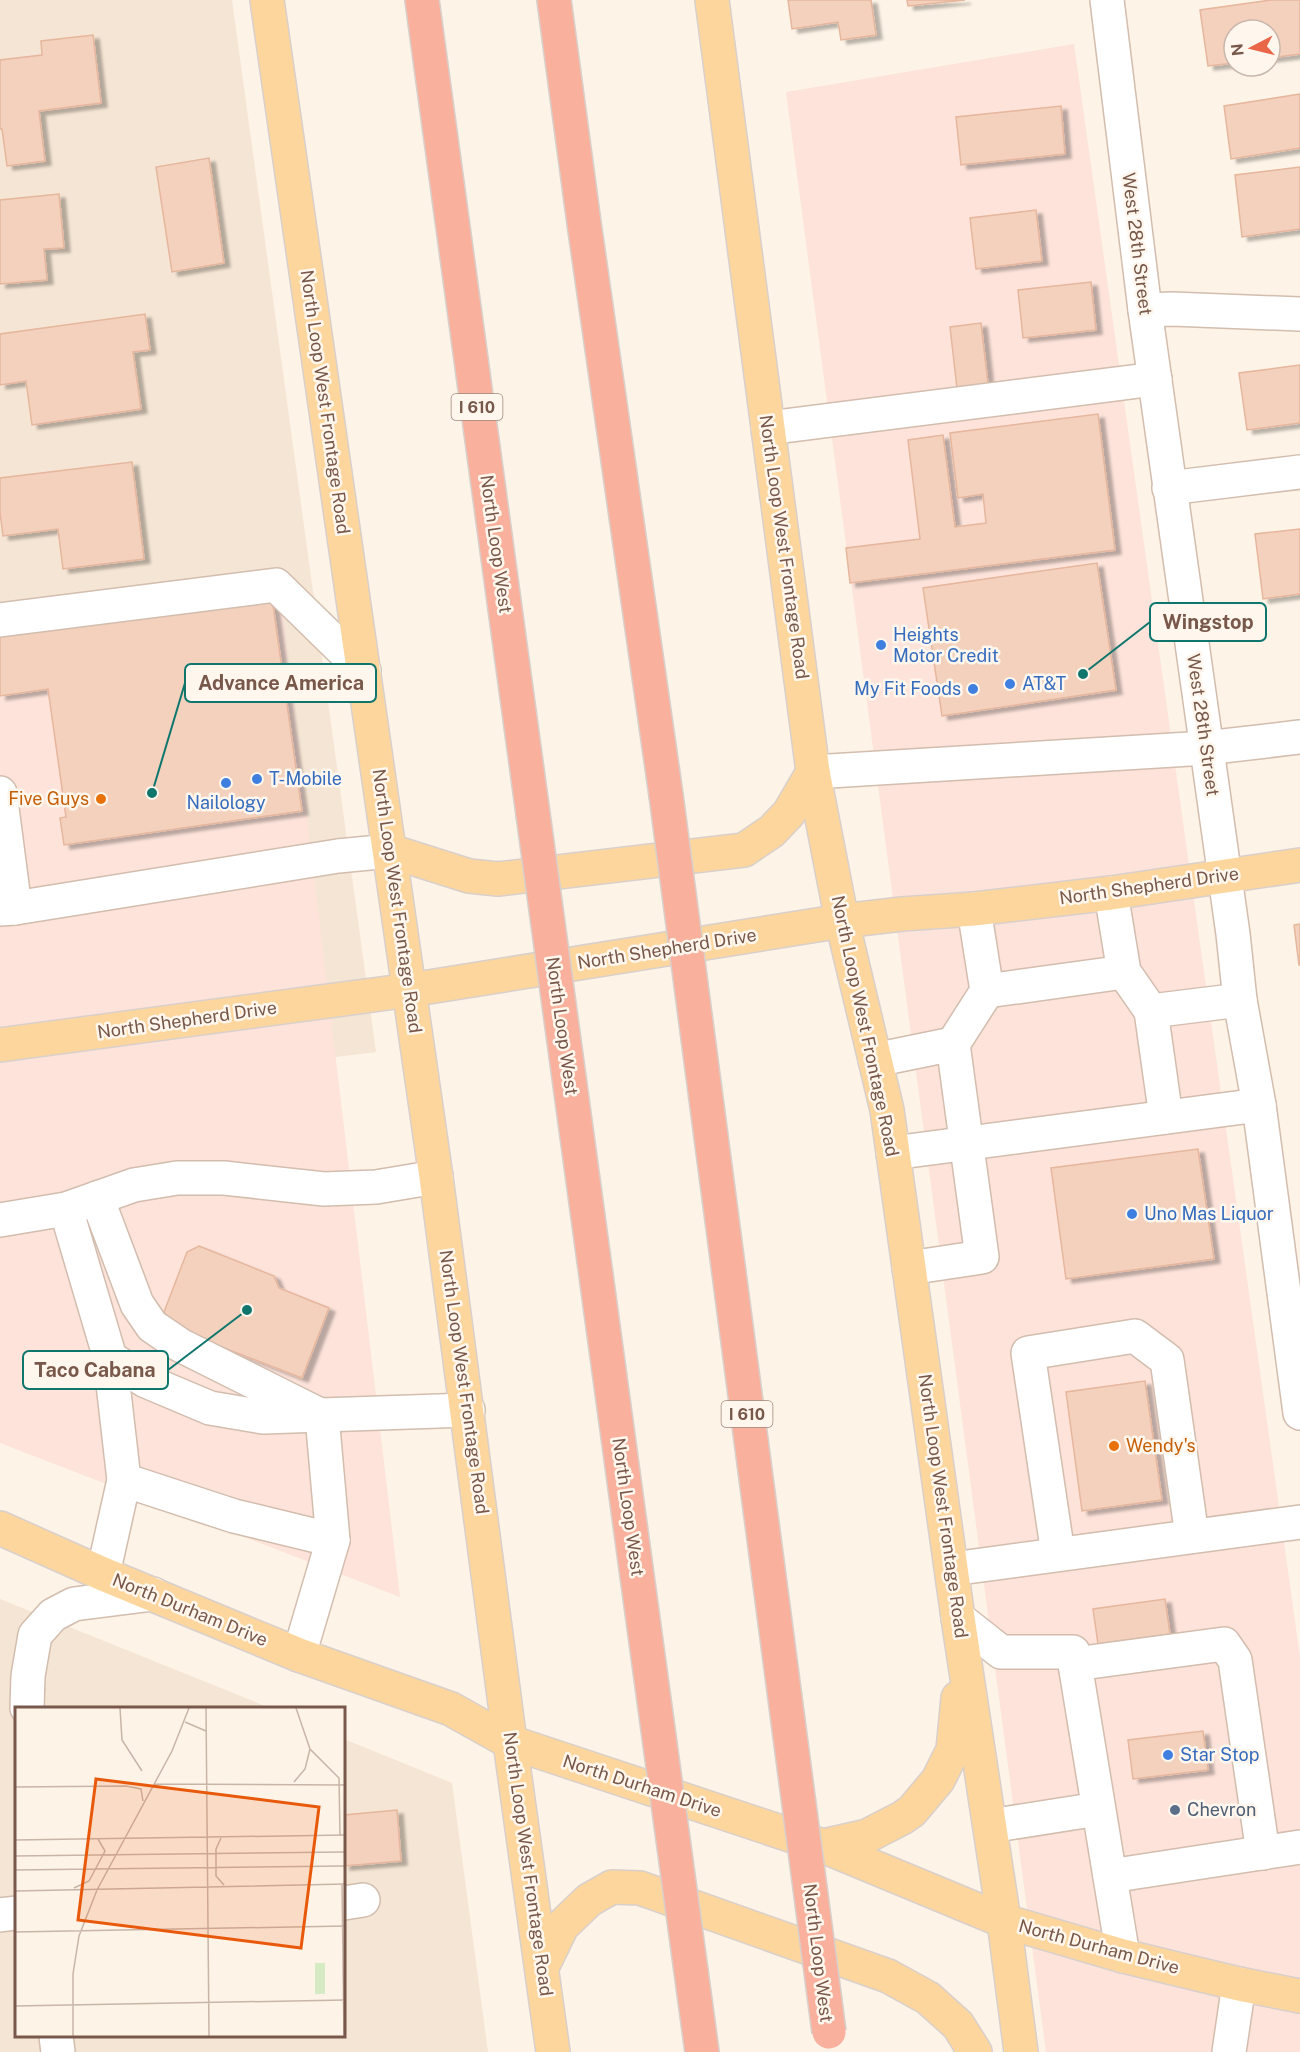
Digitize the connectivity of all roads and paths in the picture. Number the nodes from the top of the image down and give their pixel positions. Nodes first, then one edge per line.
1 (267, 0) edge
2 (422, 0) edge
3 (554, 0) edge
4 (574, 0) edge
5 (712, 0) edge
6 (1107, 0) edge
7 (584, 224) junction
8 (1145, 310) junction
9 (1300, 314) edge
10 (1155, 379) junction
11 (768, 428) junction
12 (1300, 472) edge
13 (1169, 488) junction
14 (0, 620) edge
15 (364, 670) junction
16 (1300, 737) edge
17 (1206, 748) junction
18 (813, 772) junction
19 (0, 793) edge
20 (390, 851) junction
21 (1300, 865) edge
22 (1224, 876) junction
23 (1111, 892) junction
24 (7, 909) edge
25 (974, 909) junction
26 (842, 921) junction
27 (1124, 972) junction
28 (410, 990) junction
29 (987, 991) junction
30 (1240, 1000) junction
31 (1151, 1011) junction
32 (953, 1044) junction
33 (0, 1045) edge
34 (875, 1060) junction
35 (1259, 1105) junction
36 (1166, 1117) junction
37 (968, 1143) junction
38 (893, 1153) junction
39 (436, 1177) junction
40 (97, 1198) junction
41 (66, 1209) junction
42 (0, 1220) edge
43 (909, 1268) junction
44 (110, 1358) junction
45 (468, 1410) junction
46 (1300, 1413) edge
47 (322, 1416) junction
48 (124, 1480) junction
49 (1300, 1522) edge
50 (0, 1528) edge
51 (1192, 1536) junction
52 (333, 1540) junction
53 (1058, 1554) junction
54 (952, 1569) junction
55 (103, 1574) junction
56 (153, 1594) junction
57 (958, 1618) junction
58 (299, 1655) junction
59 (1075, 1664) junction
60 (27, 1707) edge
61 (510, 1743) junction
62 (1098, 1809) junction
63 (990, 1826) junction
64 (823, 1846) junction
65 (1300, 1847) edge
66 (1263, 1853) junction
67 (1110, 1876) junction
68 (15, 1913) edge
69 (0, 1916) edge
70 (1004, 1921) junction
71 (1123, 1956) junction
72 (543, 1967) junction
73 (1239, 1984) junction
74 (1300, 1996) edge
75 (56, 2037) edge
76 (830, 2042) edge
77 (58, 2052) edge
78 (553, 2052) edge
79 (702, 2052) edge
80 (975, 2052) edge
81 (1021, 2052) edge
82 (1229, 2052) edge

1 - 15 main road, North Loop West Frontage Road
2 - 79 highway, North Loop West / I 610, bridge
3 - 7 highway, North Loop West / I 610
4 - 7 highway
5 - 11 main road, North Loop West Frontage Road
6 - 8 street, West 28th Street
7 - 76 highway, North Loop West / I 610, bridge
8 - 9 street
8 - 10 street, West 28th Street
10 - 11 street
10 - 13 street, West 28th Street
11 - 18 main road, North Loop West Frontage Road
12 - 13 street
13 - 17 street, West 28th Street
14 - 15 street
15 - 20 main road, North Loop West Frontage Road
16 - 17 street
17 - 18 street
17 - 22 street, West 28th Street
18 - 20 main road
18 - 26 main road, North Loop West Frontage Road
19 - 24 street
20 - 24 street
20 - 28 main road, North Loop West Frontage Road
21 - 22 main road, North Shepherd Drive
22 - 23 main road, North Shepherd Drive
22 - 30 street, West 28th Street
23 - 25 main road, North Shepherd Drive
23 - 27 street
25 - 26 main road, North Shepherd Drive
25 - 29 street
26 - 28 main road, North Shepherd Drive
26 - 34 main road, North Loop West Frontage Road
27 - 29 street
27 - 31 street
28 - 33 main road, North Shepherd Drive
28 - 39 main road, North Loop West Frontage Road
29 - 32 street
30 - 31 street
30 - 35 street, West 28th Street
31 - 36 street
32 - 34 street
32 - 37 street
34 - 38 main road, North Loop West Frontage Road
35 - 36 street
35 - 46 street, West 28th Street
36 - 37 street
37 - 38 street
37 - 43 street
38 - 43 main road, North Loop West Frontage Road
39 - 40 street
39 - 45 main road, North Loop West Frontage Road
40 - 41 street
40 - 47 street
41 - 42 street
41 - 44 street
43 - 54 main road, North Loop West Frontage Road
44 - 47 street
44 - 48 street
45 - 47 street
45 - 61 main road, North Loop West Frontage Road
47 - 52 street
48 - 52 street
48 - 55 street
49 - 51 street
50 - 55 main road, North Durham Drive
51 - 53 street
51 - 53 street
52 - 58 street
53 - 54 street
54 - 57 main road, North Loop West Frontage Road
55 - 56 main road, North Durham Drive
56 - 58 main road, North Durham Drive
56 - 60 street
57 - 59 street
57 - 63 main road, North Loop West Frontage Road
57 - 64 main road
58 - 61 main road, North Durham Drive
59 - 62 street
59 - 66 street
61 - 64 main road, North Durham Drive
61 - 72 main road, North Loop West Frontage Road
62 - 63 street
62 - 67 street
63 - 70 main road, North Loop West Frontage Road
64 - 70 main road, North Durham Drive
65 - 66 street
66 - 67 street
67 - 71 street
68 - 69 street
70 - 71 main road, North Durham Drive
70 - 81 main road, North Loop West Frontage Road
71 - 73 main road, North Durham Drive
72 - 78 main road, North Loop West Frontage Road
72 - 80 main road
73 - 74 main road, North Durham Drive
73 - 82 street
75 - 77 street

